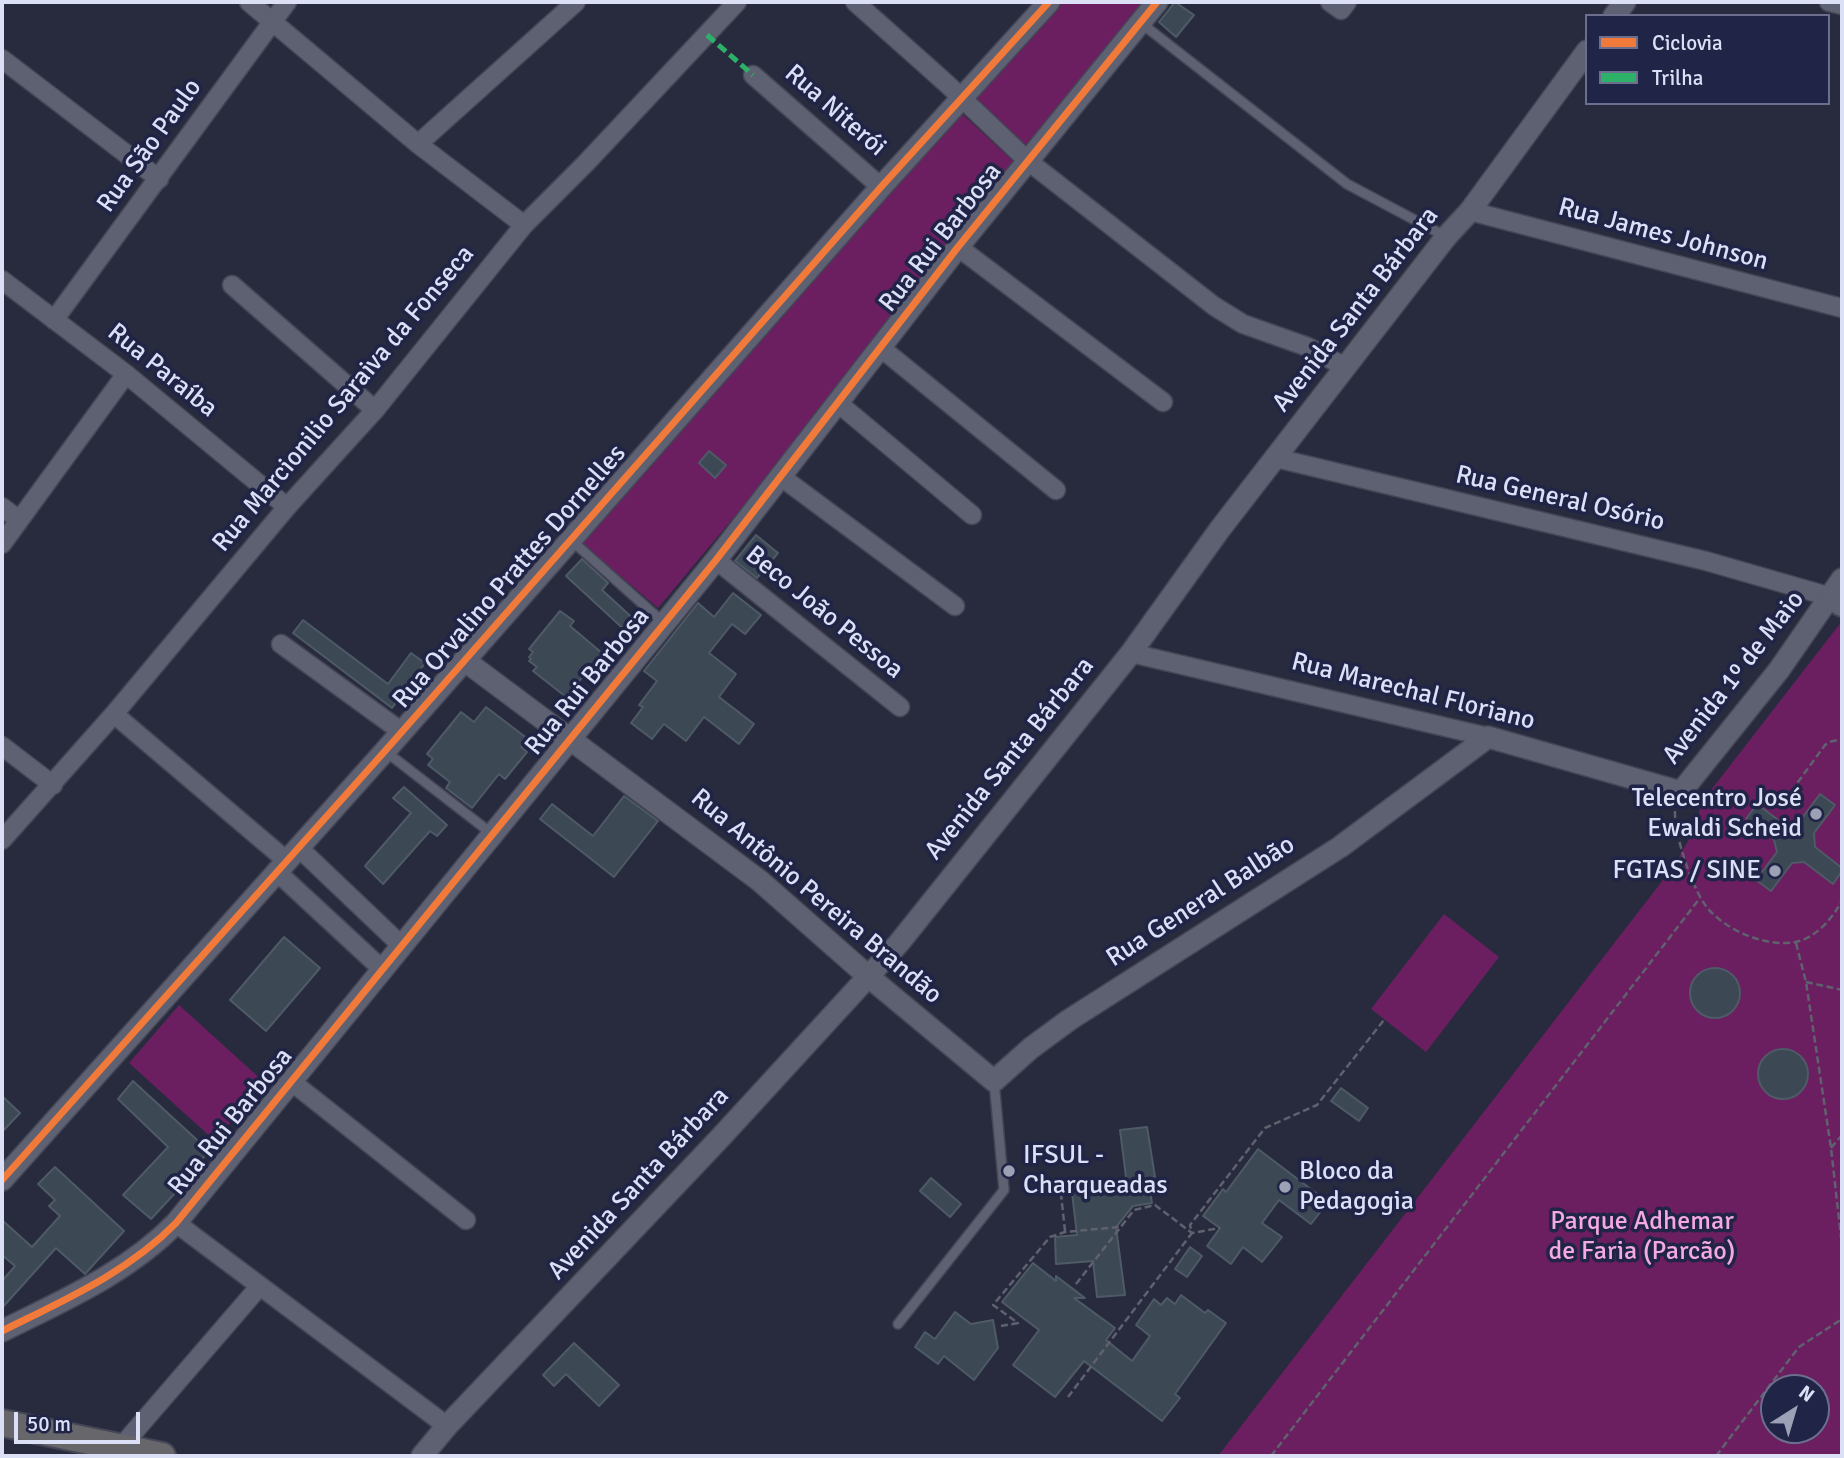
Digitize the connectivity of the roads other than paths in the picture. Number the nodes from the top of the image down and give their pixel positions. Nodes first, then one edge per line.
1 (249, 2) edge
2 (287, 2) edge
3 (576, 2) edge
4 (737, 2) edge
5 (855, 2) edge
6 (1049, 2) edge
7 (1157, 2) edge
8 (1829, 2) edge
9 (1842, 5) edge
10 (272, 20) junction
11 (1140, 23) junction
12 (1585, 54) edge
13 (2, 59) edge
14 (753, 75) dead end
15 (962, 98) junction
16 (418, 144) junction
17 (1028, 162) junction
18 (159, 179) junction
19 (881, 187) junction
20 (1470, 211) junction
21 (524, 225) junction
22 (1446, 237) junction
23 (958, 247) junction
24 (2, 279) edge
25 (232, 285) dead end
26 (1842, 308) edge
27 (54, 320) junction
28 (881, 348) junction
29 (1346, 367) junction
30 (126, 374) junction
31 (1163, 402) dead end
32 (838, 403) junction
33 (375, 410) junction
34 (1276, 458) junction
35 (780, 476) junction
36 (1056, 491) dead end
37 (2, 507) edge
38 (287, 507) junction
39 (972, 515) dead end
40 (19, 520) junction
41 (571, 540) junction
42 (2, 544) edge
43 (716, 560) junction
44 (1839, 595) edge
45 (955, 606) dead end
46 (664, 623) junction
47 (281, 644) dead end
48 (1131, 653) junction
49 (464, 660) junction
50 (900, 707) dead end
51 (114, 714) junction
52 (402, 732) junction
53 (1488, 737) junction
54 (569, 738) junction
55 (2, 746) edge
56 (386, 751) junction
57 (52, 785) junction
58 (1678, 798) joint
59 (491, 833) junction
60 (2, 840) edge
61 (287, 860) junction
62 (402, 946) junction
63 (383, 970) junction
64 (869, 977) junction
65 (995, 1081) junction
66 (292, 1082) junction
67 (2, 1180) edge
68 (466, 1220) dead end
69 (176, 1223) junction
70 (259, 1287) junction
71 (898, 1324) dead end
72 (2, 1331) edge
73 (2, 1423) edge
74 (447, 1426) junction
75 (121, 1447) junction
76 (162, 1456) edge
77 (422, 1456) edge

1 - 10 street
2 - 10 street, Rua São Paulo
3 - 16 street
4 - 21 street, Rua Marcionilio Saraiva da Fonseca
5 - 15 street
6 - 15 street, Rua Orvalino Prattes Dornelles
7 - 11 street, Rua Rui Barbosa
8 - 9 street
10 - 16 street
10 - 18 street, Rua São Paulo
11 - 17 street, Rua Rui Barbosa
11 - 22 lane
12 - 20 street, Avenida Santa Bárbara
13 - 18 street
14 - 19 street, Rua Niterói
15 - 17 street
15 - 19 street, Rua Orvalino Prattes Dornelles
16 - 21 street
17 - 23 street, Rua Rui Barbosa
17 - 29 street
18 - 27 street, Rua São Paulo
19 - 41 street, Rua Orvalino Prattes Dornelles
20 - 22 street, Avenida Santa Bárbara
20 - 26 street, Rua James Johnson
21 - 33 street, Rua Marcionilio Saraiva da Fonseca
22 - 29 street, Avenida Santa Bárbara
23 - 28 street, Rua Rui Barbosa
23 - 31 street
24 - 27 street, Rua Paraíba
25 - 33 street
27 - 30 street, Rua Paraíba
28 - 32 street, Rua Rui Barbosa
28 - 36 street
29 - 34 street, Avenida Santa Bárbara
30 - 38 street, Rua Paraíba
30 - 40 street
32 - 35 street, Rua Rui Barbosa
32 - 39 street
33 - 38 street, Rua Marcionilio Saraiva da Fonseca
34 - 44 street, Rua General Osório
34 - 48 street, Avenida Santa Bárbara
35 - 43 street, Rua Rui Barbosa
35 - 45 street
37 - 40 street
38 - 51 street, Rua Marcionilio Saraiva da Fonseca
40 - 42 street
41 - 46 lane
41 - 49 street, Rua Orvalino Prattes Dornelles
43 - 46 street, Rua Rui Barbosa
43 - 50 street, Beco João Pessoa
44 - 58 street, Avenida 1º de Maio
46 - 54 street, Rua Rui Barbosa
47 - 52 street
48 - 53 street, Rua Marechal Floriano
48 - 64 street, Avenida Santa Bárbara
49 - 52 street, Rua Orvalino Prattes Dornelles
49 - 54 street, Rua Antônio Pereira Brandão
51 - 57 street, Rua Marcionilio Saraiva da Fonseca
51 - 61 street
52 - 56 street, Rua Orvalino Prattes Dornelles
53 - 58 street, Rua Marechal Floriano
53 - 65 street, Rua General Balbão
54 - 59 street, Rua Rui Barbosa
54 - 64 street, Rua Antônio Pereira Brandão
55 - 57 street
56 - 59 lane
56 - 61 street, Rua Orvalino Prattes Dornelles
57 - 60 street, Rua Marcionilio Saraiva da Fonseca
59 - 62 street, Rua Rui Barbosa
61 - 62 street
61 - 63 street
61 - 67 street, Rua Orvalino Prattes Dornelles
62 - 63 street, Rua Rui Barbosa
63 - 66 street, Rua Rui Barbosa
64 - 65 street, Rua Antônio Pereira Brandão
64 - 74 street, Avenida Santa Bárbara
65 - 71 lane
66 - 68 street
66 - 69 street, Rua Rui Barbosa
69 - 70 street
69 - 72 street, Rua Rui Barbosa
70 - 74 street
70 - 75 street
73 - 75 main road
74 - 77 street, Avenida Santa Bárbara
75 - 76 main road

